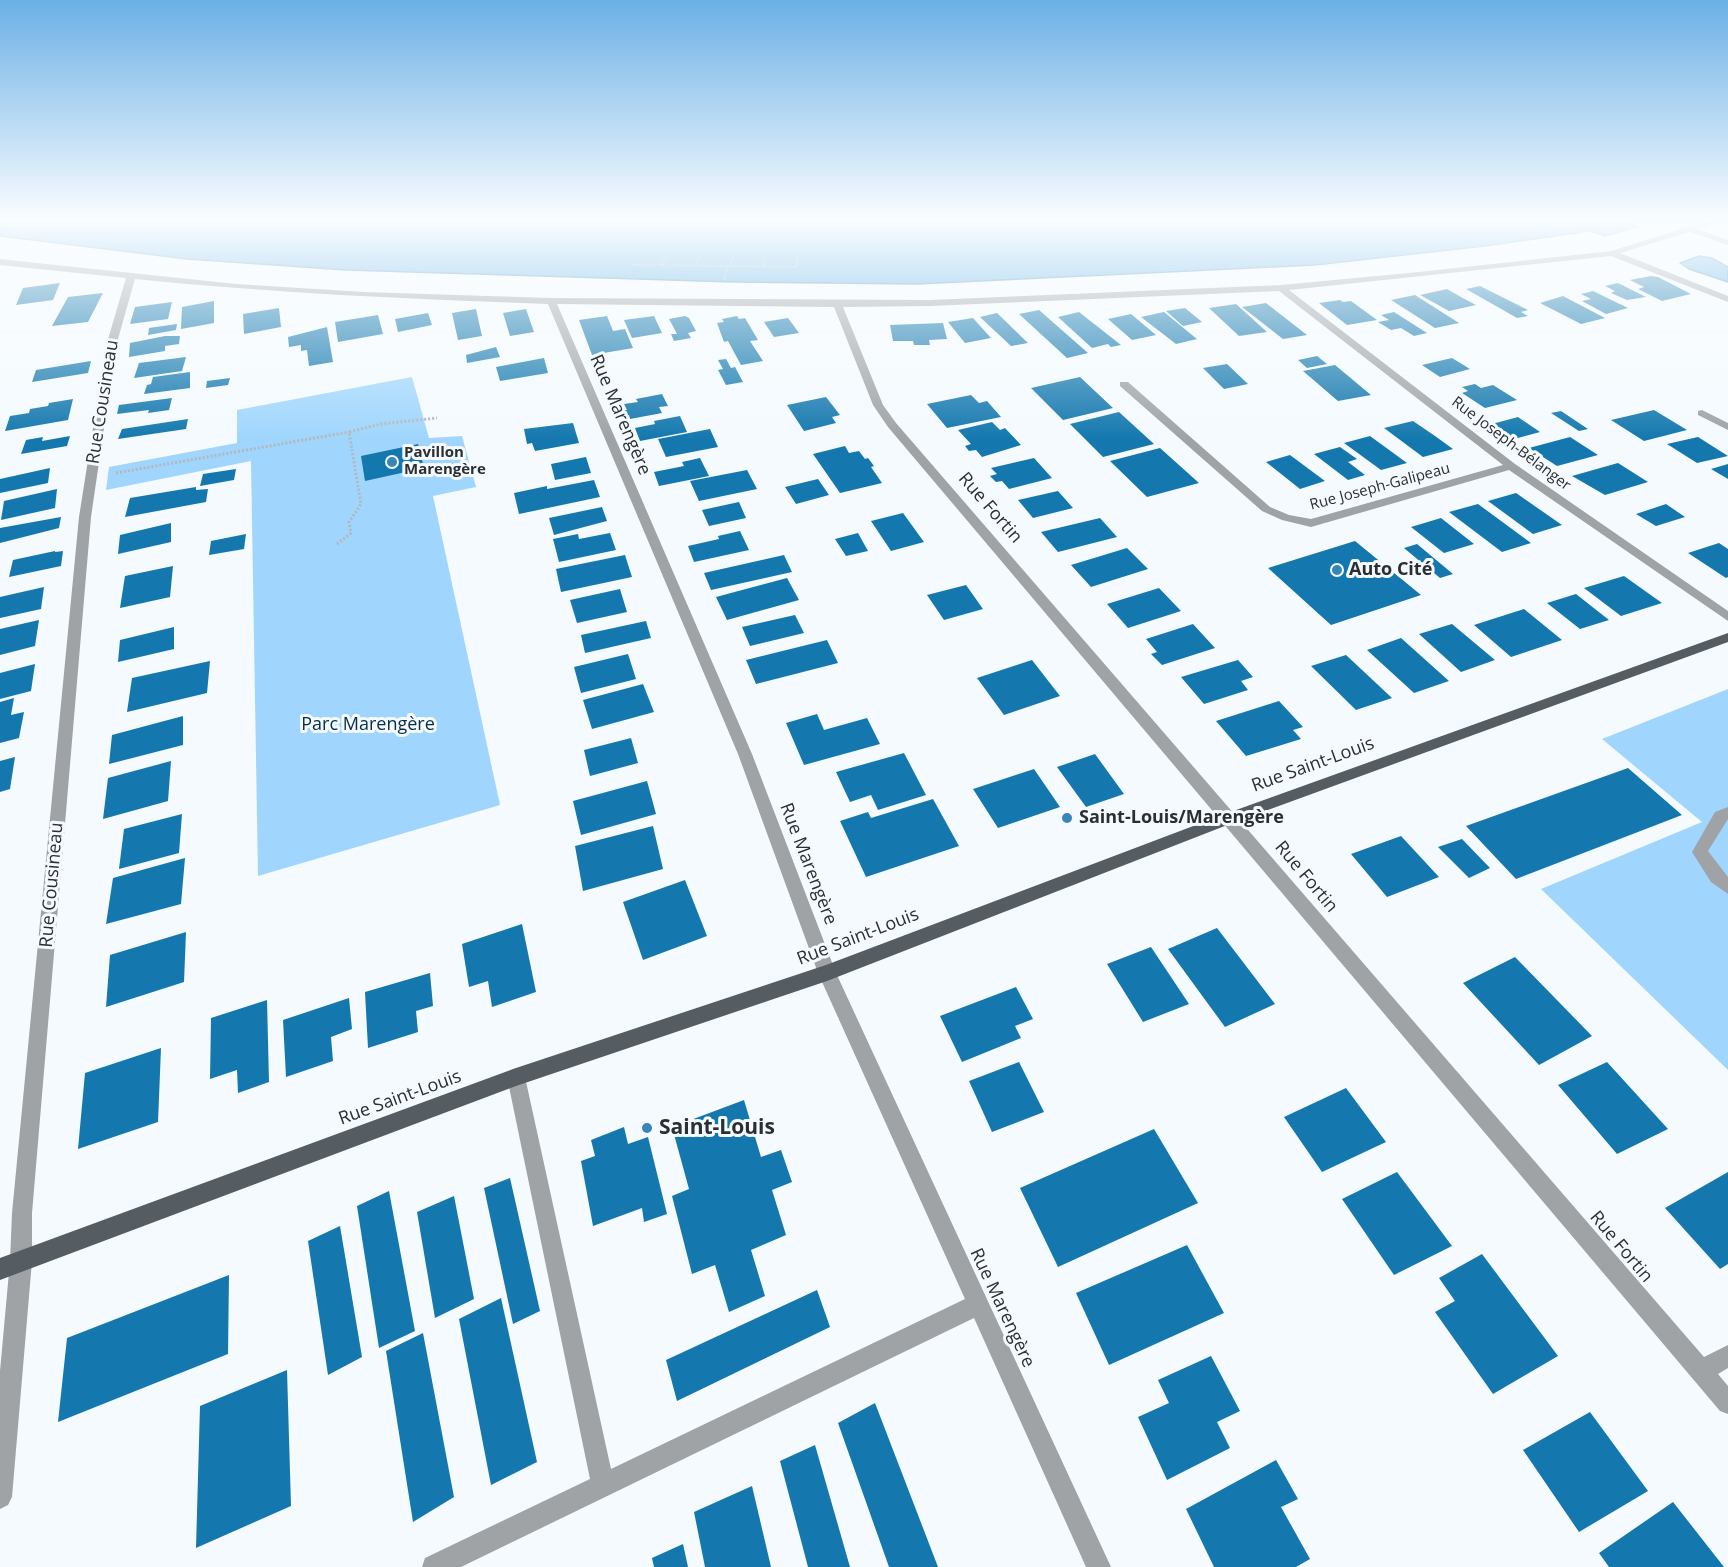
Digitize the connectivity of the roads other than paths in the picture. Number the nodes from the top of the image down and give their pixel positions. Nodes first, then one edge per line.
1 (127, 292) edge
2 (321, 292) edge
3 (1191, 292) edge
4 (1286, 292) edge
5 (1711, 292) edge
6 (1728, 299) edge
7 (551, 300) junction
8 (837, 304) junction
9 (1124, 384) dead end
10 (1702, 413) dead end
11 (1728, 427) edge
12 (1511, 466) junction
13 (1728, 617) edge
14 (1728, 637) edge
15 (1728, 813) edge
16 (1230, 818) junction
17 (1728, 887) edge
18 (826, 973) junction
19 (516, 1077) junction
20 (21, 1261) junction
21 (0, 1269) edge
22 (979, 1304) junction
23 (1728, 1356) edge
24 (1701, 1371) junction
25 (1728, 1403) edge
26 (603, 1486) junction
27 (0, 1497) edge
28 (434, 1567) edge
29 (1099, 1567) edge

1 - 20 street, Rue Cousineau
2 - 7 street
3 - 8 street
4 - 12 street, Rue Joseph-Bélanger
5 - 6 street
7 - 8 street
7 - 18 street, Rue Marengère
8 - 16 street, Rue Fortin
9 - 12 street, Rue Joseph-Galipeau
10 - 11 street
12 - 13 street, Rue Joseph-Bélanger
14 - 16 main road, Rue Saint-Louis
15 - 17 street
16 - 18 main road, Rue Saint-Louis
16 - 24 street, Rue Fortin
18 - 19 main road, Rue Saint-Louis
18 - 22 street, Rue Marengère
19 - 20 main road, Rue Saint-Louis
19 - 26 street
20 - 21 main road, Rue Saint-Louis
20 - 27 street, Rue Cousineau
22 - 26 street
22 - 29 street, Rue Marengère
23 - 24 street
24 - 25 street, Rue Fortin
26 - 28 street

